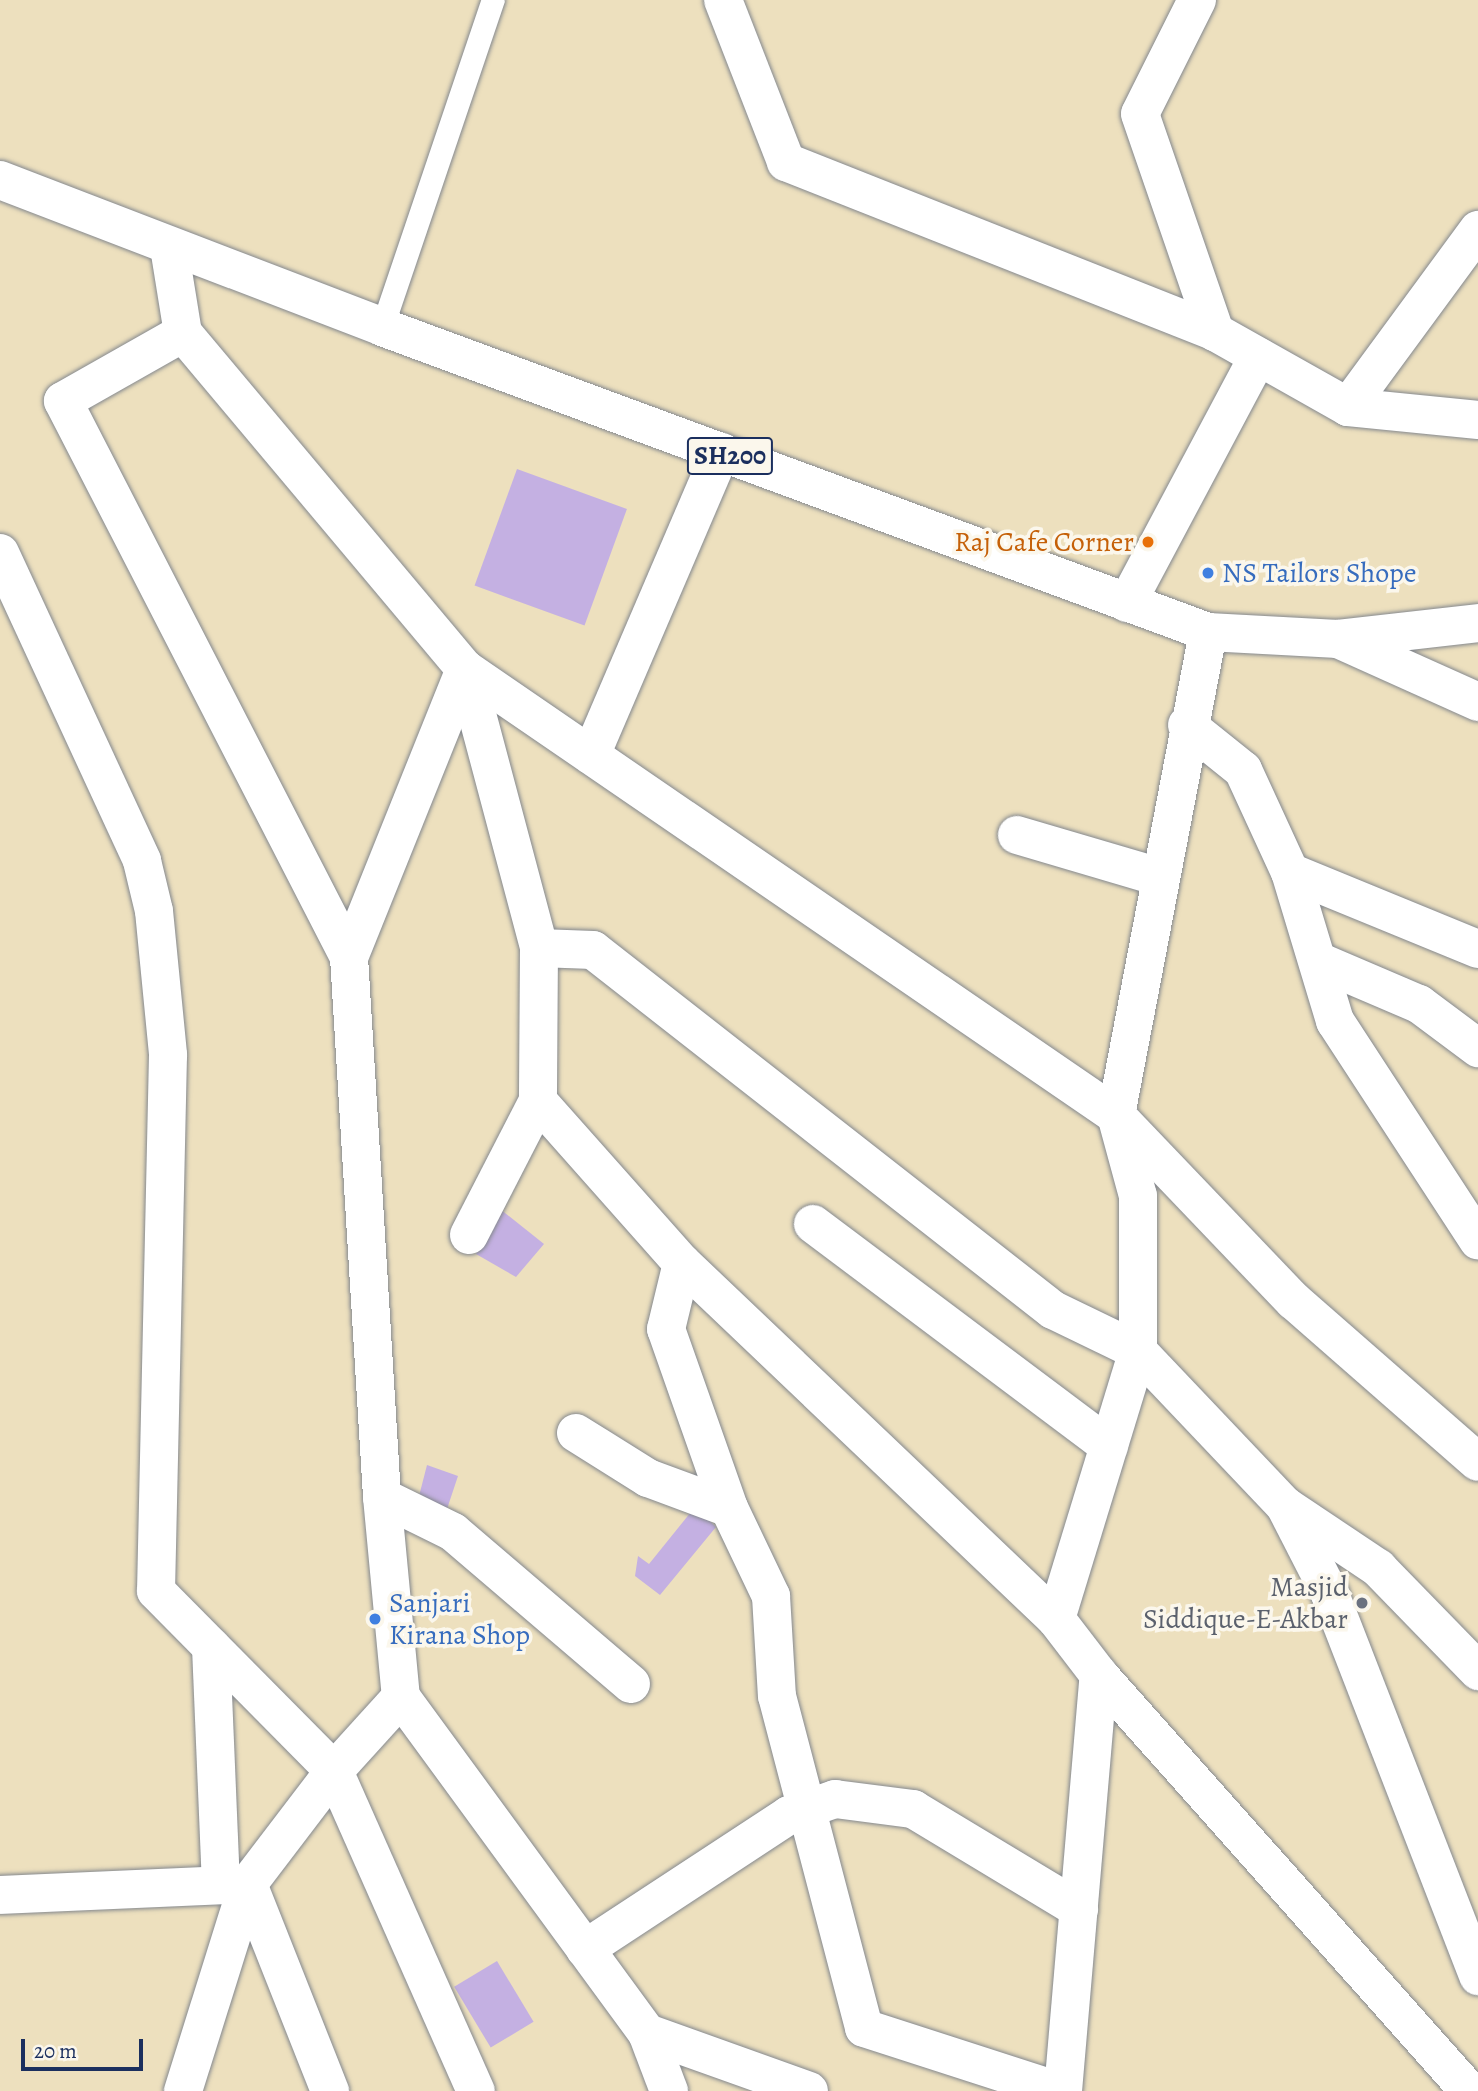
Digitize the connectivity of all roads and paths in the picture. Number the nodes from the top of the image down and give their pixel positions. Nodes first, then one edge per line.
1 (493, 0) edge
2 (723, 0) edge
3 (1197, 0) edge
4 (0, 180) edge
5 (1478, 230) edge
6 (169, 247) junction
7 (382, 327) junction
8 (1215, 332) junction
9 (183, 333) junction
10 (1258, 357) junction
11 (1348, 407) junction
12 (1478, 420) edge
13 (721, 452) junction
14 (0, 553) edge
15 (1127, 603) junction
16 (1478, 623) edge
17 (1208, 632) junction
18 (1338, 639) junction
19 (465, 669) junction
20 (1478, 702) edge
21 (1187, 725) junction
22 (591, 755) junction
23 (1017, 835) dead end
24 (1290, 872) junction
25 (1160, 877) junction
26 (539, 948) junction
27 (1478, 948) edge
28 (349, 957) junction
29 (1318, 961) junction
30 (1478, 1048) edge
31 (538, 1101) junction
32 (1116, 1115) junction
33 (813, 1224) dead end
34 (469, 1235) dead end
35 (1478, 1240) edge
36 (682, 1263) junction
37 (1138, 1351) junction
38 (576, 1433) dead end
39 (1109, 1446) junction
40 (1478, 1462) edge
41 (382, 1497) junction
42 (1285, 1506) junction
43 (729, 1508) junction
44 (1056, 1619) junction
45 (211, 1647) junction
46 (1478, 1671) edge
47 (1099, 1675) junction
48 (631, 1684) dead end
49 (401, 1697) junction
50 (334, 1771) junction
51 (808, 1805) junction
52 (235, 1884) junction
53 (0, 1895) edge
54 (1079, 1909) junction
55 (585, 1949) junction
56 (1478, 1976) edge
57 (647, 2034) junction
58 (183, 2091) edge
59 (330, 2091) edge
60 (476, 2091) edge
61 (669, 2091) edge
62 (809, 2091) edge
63 (1061, 2091) edge
64 (1469, 2091) edge

1 - 7 lane
2 - 8 street
3 - 8 street
4 - 6 street, SH200
5 - 11 street
6 - 7 street, SH200
6 - 9 street
7 - 13 street, SH200
8 - 10 street
9 - 19 street
9 - 28 street
10 - 11 street
10 - 15 street
11 - 12 street
13 - 15 street, SH200
13 - 22 street
14 - 45 street
15 - 17 street, SH200
16 - 18 street, SH200
17 - 18 street, SH200
17 - 21 street
18 - 20 street
19 - 22 street
19 - 26 street
19 - 28 street
21 - 24 street
21 - 25 street
22 - 32 street
23 - 25 street
24 - 27 street
24 - 29 street
25 - 32 street
26 - 31 street
26 - 37 street
28 - 41 street
29 - 30 street
29 - 35 street
31 - 34 street
31 - 36 street
32 - 37 street
32 - 40 street
33 - 39 street
36 - 43 street
36 - 44 street
37 - 39 street
37 - 42 street
38 - 43 street
39 - 44 street
41 - 48 street
41 - 49 street
42 - 46 street
42 - 56 street
43 - 51 street
44 - 47 street
45 - 50 street
45 - 52 street
47 - 54 street
47 - 64 street
49 - 50 street
49 - 55 street
50 - 52 street
50 - 60 street
51 - 54 street
51 - 55 street
51 - 63 street
52 - 53 street
52 - 58 street
52 - 59 street
54 - 63 street
55 - 57 street
57 - 61 street
57 - 62 street

